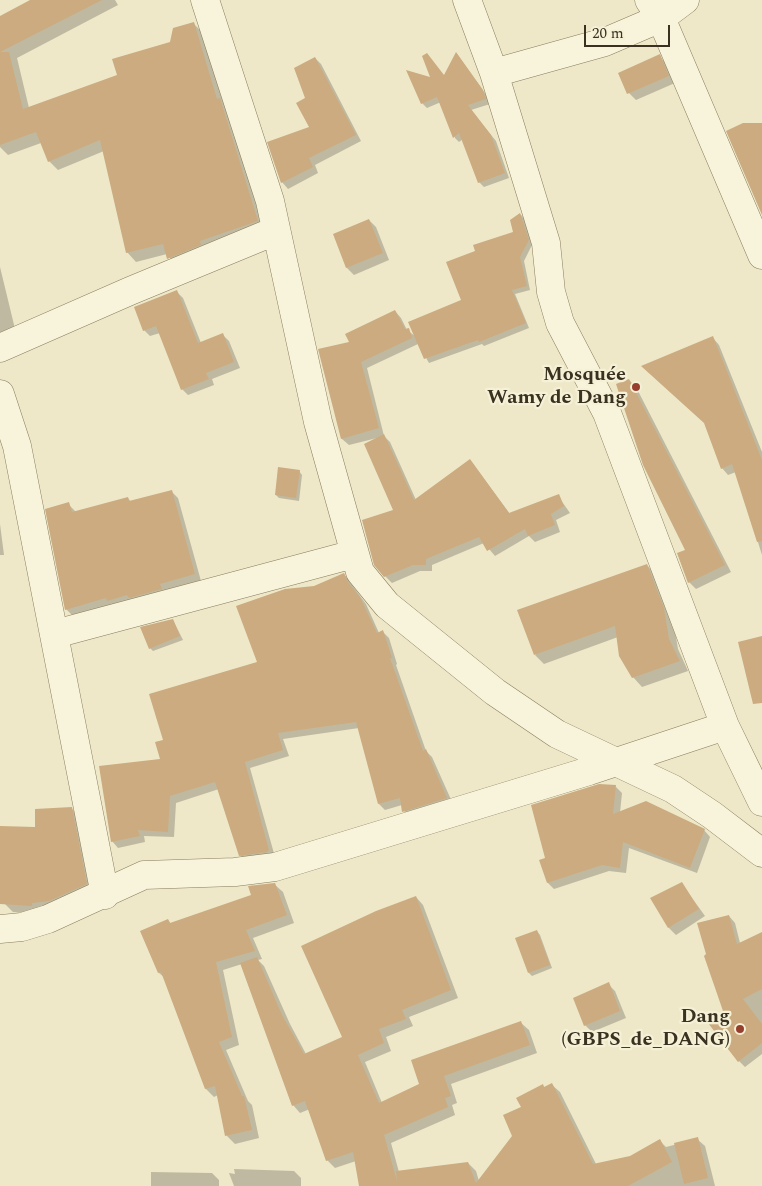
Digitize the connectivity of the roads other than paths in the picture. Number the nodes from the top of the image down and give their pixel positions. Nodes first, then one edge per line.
1 (205, 0) edge
2 (467, 0) edge
3 (685, 0) edge
4 (655, 9) edge
5 (494, 73) junction
6 (275, 231) junction
7 (762, 255) edge
8 (0, 348) edge
9 (0, 394) edge
10 (354, 554) junction
11 (55, 634) junction
12 (725, 726) junction
13 (616, 762) junction
14 (762, 802) edge
15 (762, 853) edge
16 (105, 895) junction
17 (0, 929) edge

1 - 6 street
2 - 5 street
3 - 4 street
4 - 5 street
4 - 7 street
5 - 12 street
6 - 8 street
6 - 10 street
9 - 11 street
10 - 11 street
10 - 13 street
11 - 16 street
12 - 13 street
12 - 14 street
13 - 15 street
13 - 16 street
16 - 17 street

